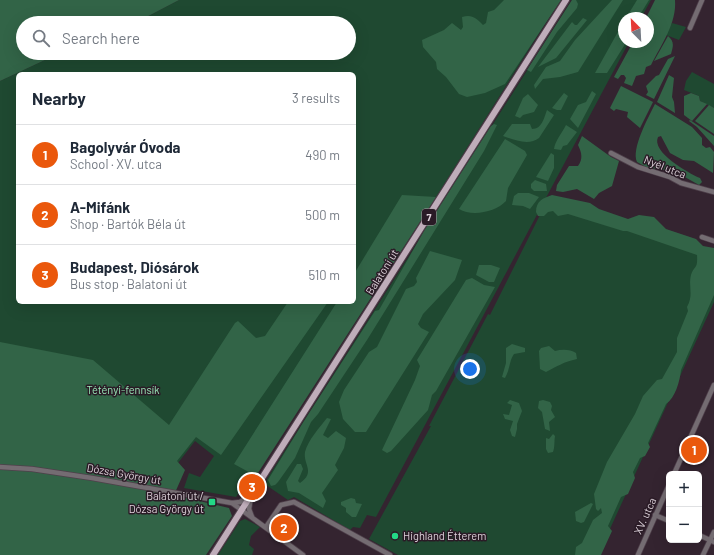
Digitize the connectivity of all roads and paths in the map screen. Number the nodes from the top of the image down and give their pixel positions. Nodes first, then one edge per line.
1 (566, 0) edge
2 (702, 0) edge
3 (690, 28) dead end
4 (611, 153) dead end
5 (714, 192) edge
6 (702, 238) dead end
7 (714, 241) edge
8 (714, 385) edge
9 (0, 467) edge
10 (675, 471) edge
11 (666, 491) edge
12 (253, 492) junction
13 (232, 503) junction
14 (241, 510) junction
15 (655, 515) junction
16 (253, 518) junction
17 (666, 520) edge
18 (266, 527) junction
19 (714, 532) edge
20 (702, 536) edge
21 (712, 541) edge
22 (214, 555) edge
23 (302, 555) edge
24 (390, 555) edge
25 (638, 555) edge
26 (703, 555) edge

1 - 12 main road, Balatoni út / 7
2 - 3 street
4 - 5 street, Nyél utca
6 - 7 street
8 - 10 street
9 - 13 street, Dózsa György út
11 - 15 street, XV. utca
12 - 13 street
12 - 14 main road, Balatoni út / 7
12 - 16 street
13 - 14 street, Dózsa György út
14 - 16 street, Dózsa György út
14 - 22 main road, Balatoni út / 7
15 - 17 street
15 - 25 street, XV. utca
16 - 18 street, Dózsa György út
18 - 23 street, Dózsa György út
18 - 24 street
19 - 21 street
20 - 21 street
21 - 26 street

